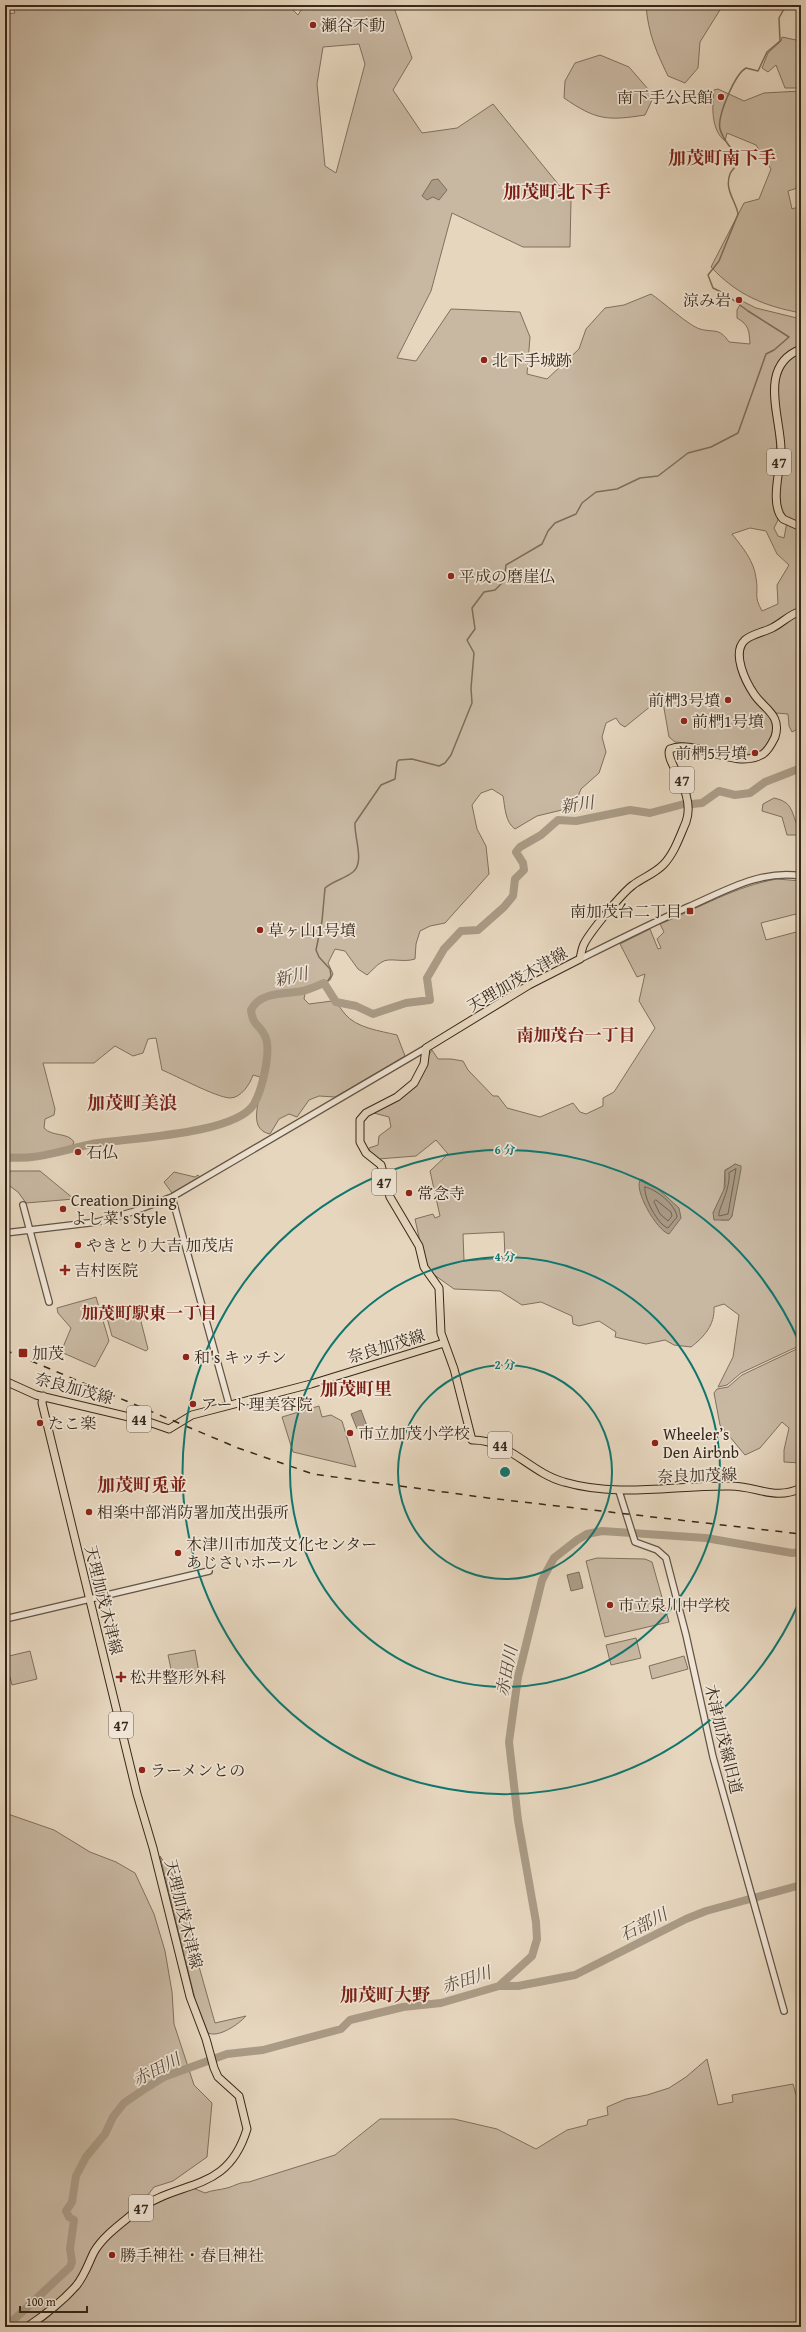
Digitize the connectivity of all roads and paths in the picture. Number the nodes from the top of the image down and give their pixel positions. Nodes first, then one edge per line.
1 (801, 349) edge
2 (801, 527) edge
3 (801, 611) edge
4 (801, 876) edge
5 (580, 958) junction
6 (426, 1048) junction
7 (172, 1197) junction
8 (23, 1205) dead end
9 (30, 1231) junction
10 (5, 1233) edge
11 (49, 1302) dead end
12 (444, 1343) junction
13 (5, 1380) edge
14 (43, 1396) junction
15 (229, 1404) junction
16 (801, 1488) edge
17 (619, 1491) junction
18 (209, 1571) dead end
19 (89, 1599) junction
20 (5, 1619) edge
21 (784, 2011) dead end
22 (27, 2327) edge

1 - 2 main road, 47
3 - 5 main road, 天理加茂木津線 / 47
4 - 5 street
5 - 6 main road, 天理加茂木津線
6 - 7 street
6 - 12 main road, 47
7 - 9 street
7 - 15 street
8 - 9 street
9 - 10 street
9 - 11 street
12 - 15 main road, 奈良加茂線 / 44
12 - 17 main road, 奈良加茂線 / 44
13 - 14 main road, 奈良加茂線 / 44
14 - 15 main road, 奈良加茂線 / 44
14 - 19 main road, 天理加茂木津線 / 47
16 - 17 main road, 奈良加茂線 / 44
17 - 21 street, 木津加茂線旧道
18 - 19 street
19 - 20 street
19 - 22 main road, 天理加茂木津線 / 47

